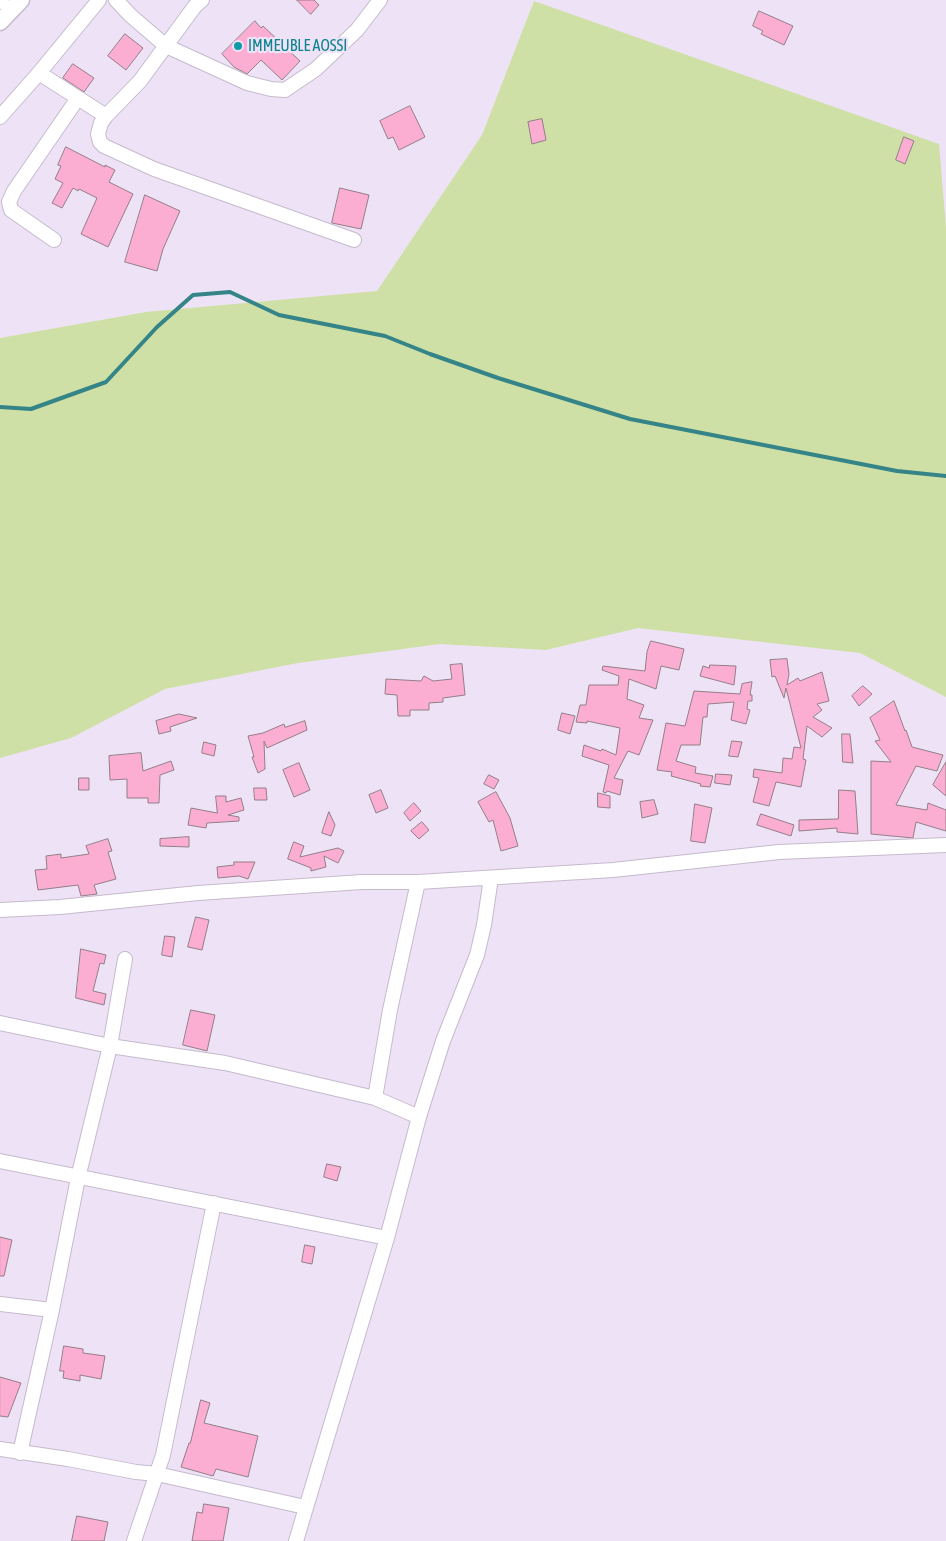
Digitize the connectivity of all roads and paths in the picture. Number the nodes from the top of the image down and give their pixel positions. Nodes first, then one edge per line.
1 (21, 0) edge
2 (99, 0) edge
3 (117, 0) edge
4 (202, 0) edge
5 (380, 0) edge
6 (0, 22) edge
7 (166, 46) junction
8 (39, 74) junction
9 (78, 98) junction
10 (106, 116) junction
11 (0, 117) edge
12 (54, 240) dead end
13 (354, 240) dead end
14 (946, 845) edge
15 (491, 878) junction
16 (418, 882) junction
17 (0, 910) edge
18 (125, 959) dead end
19 (0, 1023) edge
20 (110, 1046) junction
21 (375, 1098) junction
22 (419, 1117) junction
23 (0, 1161) edge
24 (78, 1178) junction
25 (214, 1203) junction
26 (387, 1238) junction
27 (0, 1304) edge
28 (52, 1310) junction
29 (0, 1450) edge
30 (20, 1453) junction
31 (157, 1474) junction
32 (306, 1507) junction
33 (134, 1541) edge
34 (296, 1541) edge

1 - 6 street
2 - 8 street
3 - 7 street
4 - 7 street
5 - 7 street
7 - 10 street
8 - 9 street
8 - 11 street
9 - 10 street
9 - 12 street
10 - 13 street
14 - 15 street
15 - 16 street
15 - 22 street
16 - 17 street
16 - 21 street
18 - 20 street
19 - 20 street
20 - 21 street
20 - 24 street
21 - 22 street
22 - 26 street
23 - 24 street
24 - 25 street
24 - 28 street
25 - 26 street
25 - 31 street
26 - 32 street
27 - 28 street
28 - 30 street
29 - 30 street
30 - 31 street
31 - 32 street
31 - 33 street
32 - 34 street

